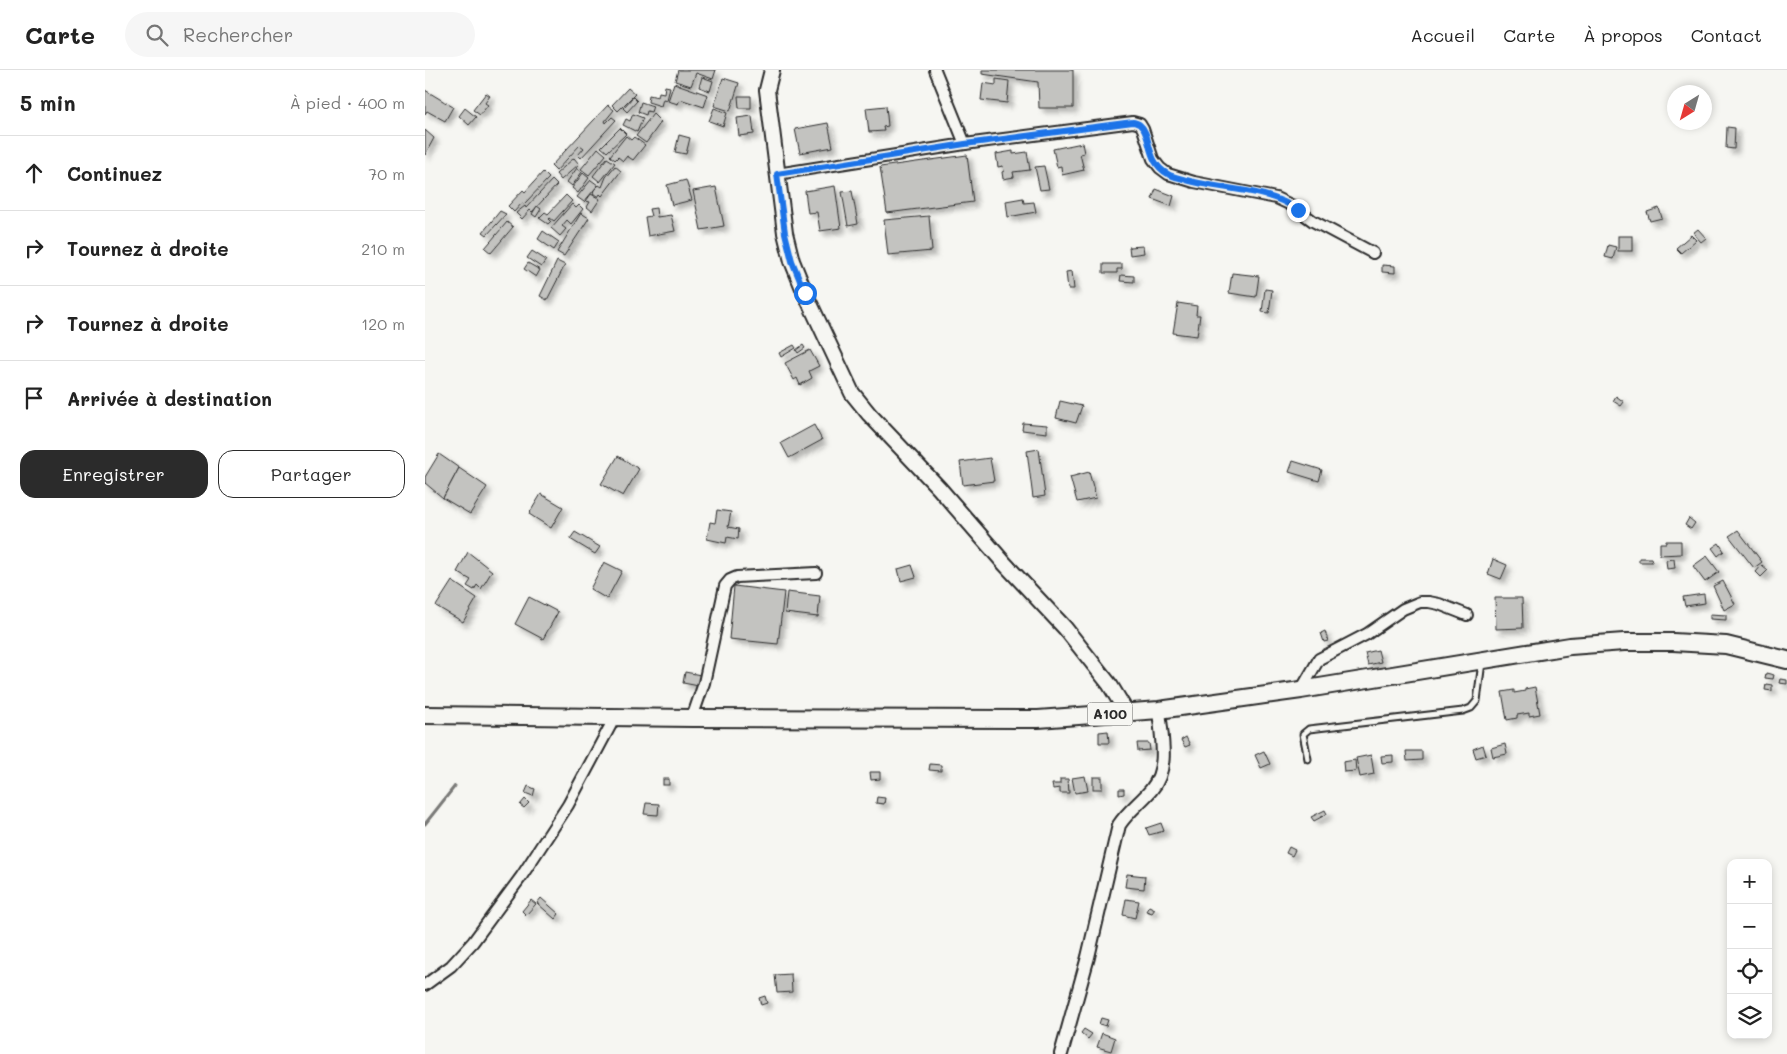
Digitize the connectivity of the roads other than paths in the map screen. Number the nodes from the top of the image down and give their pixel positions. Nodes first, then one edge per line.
1 (772, 70) edge
2 (935, 70) edge
3 (965, 144) junction
4 (777, 174) junction
5 (1373, 253) dead end
6 (816, 573) dead end
7 (1467, 615) dead end
8 (1787, 660) edge
9 (1482, 662) junction
10 (1301, 690) junction
11 (1159, 710) junction
12 (1127, 713) junction
13 (425, 716) edge
14 (615, 717) junction
15 (692, 718) junction
16 (1308, 759) dead end
17 (425, 985) edge
18 (1061, 1054) edge

1 - 4 main road
2 - 3 street
3 - 4 street
3 - 5 street
4 - 12 main road
6 - 15 street
7 - 10 street
8 - 9 highway, A100
9 - 10 highway, A100
9 - 16 lane
10 - 11 highway, A100
11 - 12 highway, A100
11 - 18 street
12 - 15 highway, A100
13 - 14 highway, A100
14 - 15 highway, A100
14 - 17 street

